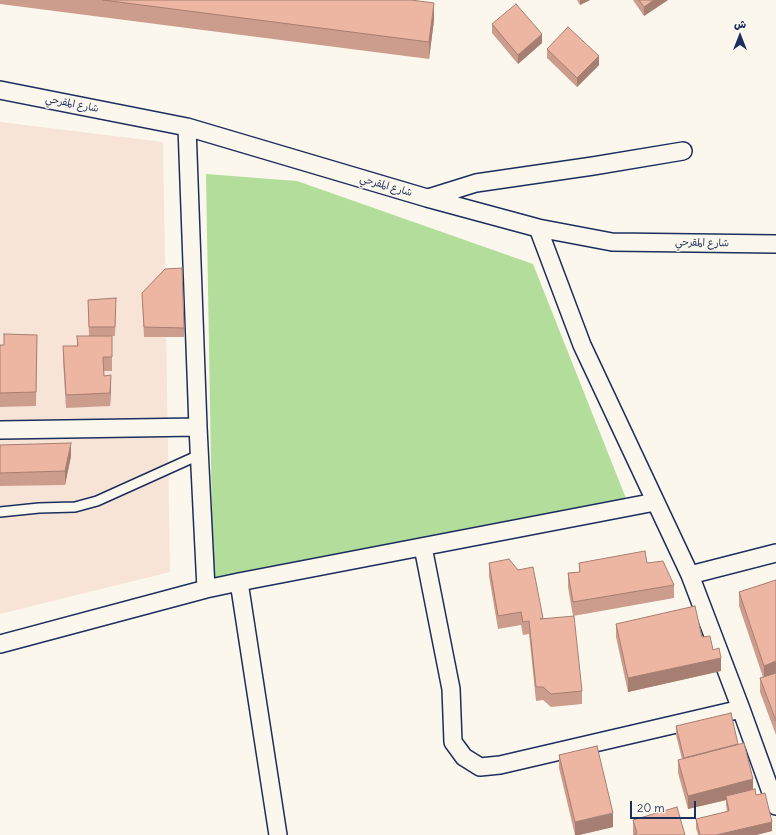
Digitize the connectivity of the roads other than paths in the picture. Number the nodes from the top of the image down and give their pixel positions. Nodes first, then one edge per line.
1 (0, 90) edge
2 (187, 127) junction
3 (683, 150) dead end
4 (428, 198) junction
5 (538, 228) junction
6 (776, 244) edge
7 (198, 427) junction
8 (0, 430) edge
9 (199, 454) junction
10 (655, 502) junction
11 (0, 512) edge
12 (422, 547) junction
13 (776, 552) edge
14 (690, 575) junction
15 (239, 582) junction
16 (206, 589) junction
17 (0, 644) edge
18 (741, 709) junction
19 (776, 806) edge
20 (278, 835) edge

1 - 2 street, شارع المقرحي
2 - 4 street, شارع المقرحي
2 - 7 street
3 - 4 street
4 - 5 street, شارع المقرحي
5 - 6 street, شارع المقرحي
5 - 10 street
7 - 8 street
7 - 9 street
9 - 11 lane
9 - 16 street
10 - 12 street
10 - 14 street
12 - 15 street
12 - 18 street
13 - 14 street
14 - 18 street
15 - 16 street
15 - 20 street
16 - 17 street
18 - 19 street

